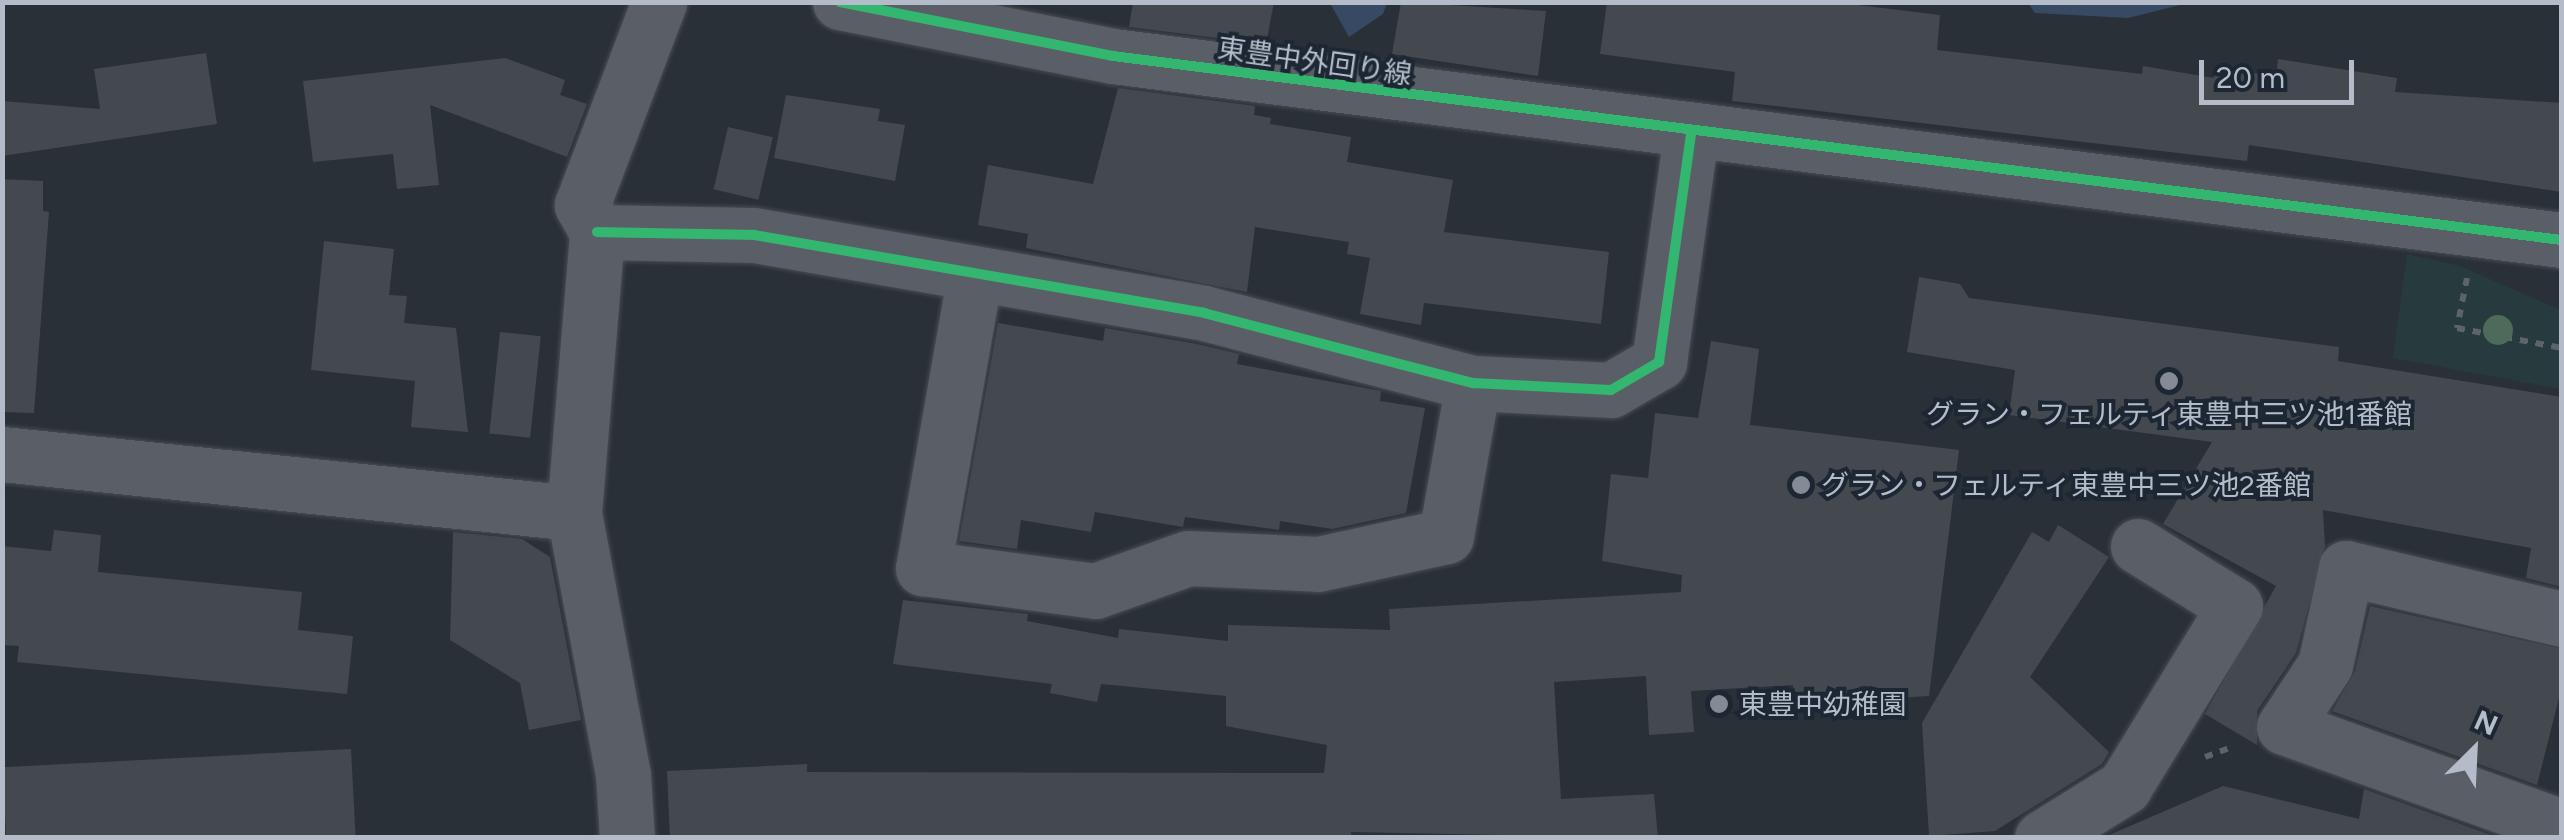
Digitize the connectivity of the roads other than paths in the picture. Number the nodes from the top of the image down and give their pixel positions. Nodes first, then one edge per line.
1 (659, 2) edge
2 (840, 2) edge
3 (1691, 134) junction
4 (597, 232) junction
5 (2470, 232) junction
6 (2562, 240) edge
7 (974, 274) junction
8 (2562, 281) edge
9 (1473, 383) junction
10 (2, 454) edge
11 (574, 514) junction
12 (2138, 546) dead end
13 (2562, 619) edge
14 (2562, 827) edge
15 (627, 838) edge
16 (2042, 838) edge

1 - 4 street
2 - 3 street, 東豊中外回り線
3 - 5 street, 東豊中外回り線
3 - 9 street
4 - 7 street
4 - 11 street
5 - 6 street, 東豊中外回り線
5 - 8 street
7 - 9 street
7 - 9 street
10 - 11 street
11 - 15 street
12 - 16 street
13 - 14 street

